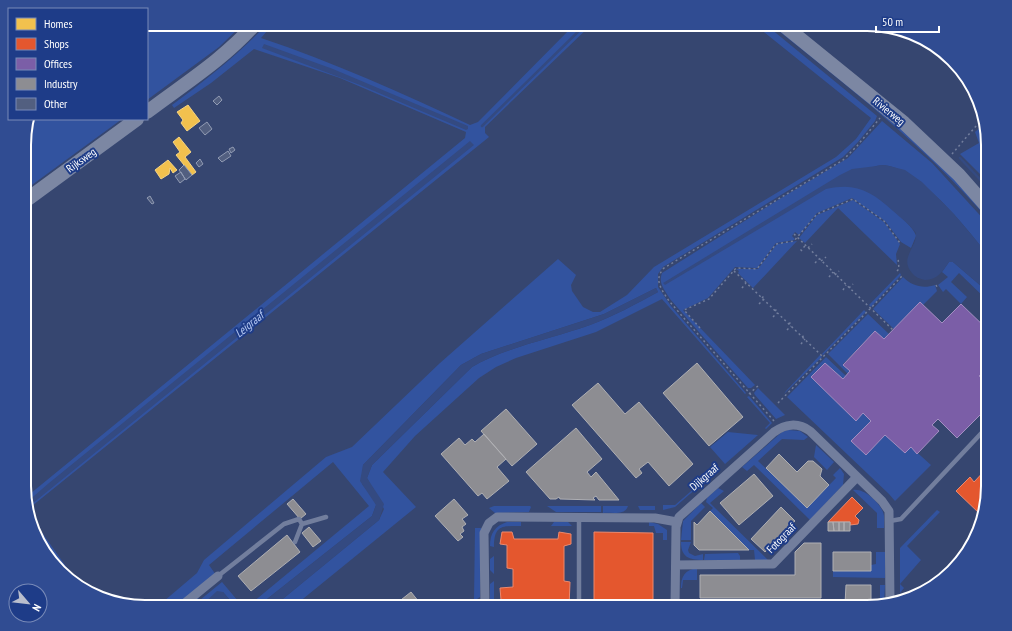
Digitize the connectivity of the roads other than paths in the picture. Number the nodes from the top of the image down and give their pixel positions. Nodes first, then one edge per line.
1 (248, 31) edge
2 (791, 31) edge
3 (148, 111) edge
4 (136, 120) edge
5 (31, 197) edge
6 (981, 200) edge
7 (981, 433) edge
8 (857, 477) junction
9 (326, 517) dead end
10 (579, 517) junction
11 (890, 521) junction
12 (677, 522) junction
13 (302, 524) junction
14 (295, 542) dead end
15 (676, 564) junction
16 (218, 576) joint
17 (890, 598) edge
18 (189, 600) edge
19 (485, 600) edge
20 (579, 600) edge
21 (675, 600) edge

1 - 3 main road
2 - 6 main road, Rivierweg
4 - 5 main road, Rijksweg
7 - 11 lane
8 - 11 street
8 - 12 street, Dijkgraaf
8 - 15 street, Fotograaf
9 - 13 lane
10 - 12 street
10 - 19 street
10 - 20 lane
11 - 17 street
12 - 15 street
13 - 14 lane
13 - 16 lane
15 - 21 street
16 - 18 street

